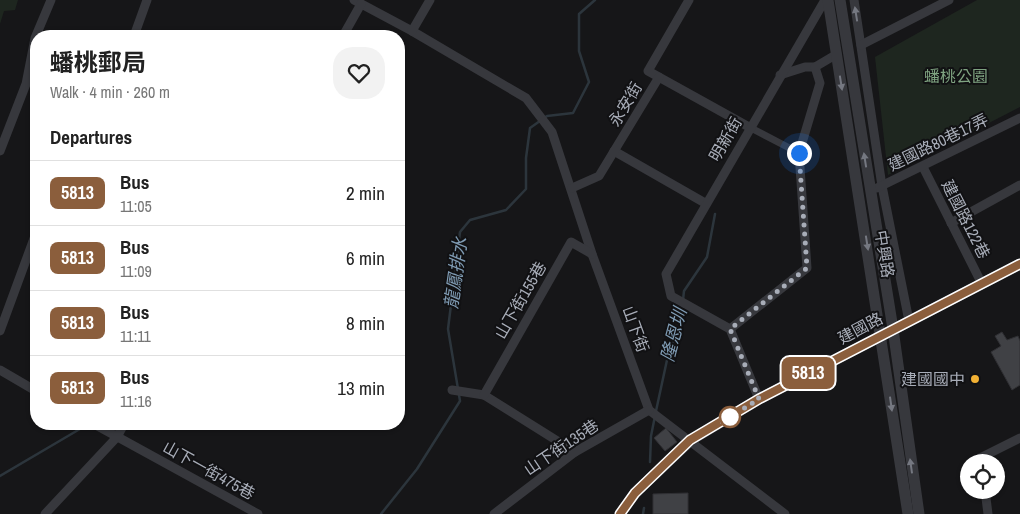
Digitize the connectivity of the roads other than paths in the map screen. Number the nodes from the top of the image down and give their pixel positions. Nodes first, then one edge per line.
1 (52, 0) edge
2 (147, 0) edge
3 (430, 0) edge
4 (689, 0) edge
5 (826, 0) edge
6 (840, 0) edge
7 (854, 0) edge
8 (949, 0) edge
9 (358, 2) edge
10 (39, 30) edge
11 (136, 30) edge
12 (346, 30) edge
13 (412, 31) junction
14 (861, 45) junction
15 (837, 54) junction
16 (30, 64) edge
17 (814, 68) junction
18 (780, 75) junction
19 (659, 77) junction
20 (1020, 118) edge
21 (750, 127) junction
22 (0, 151) edge
23 (614, 151) junction
24 (799, 153) junction
25 (924, 166) junction
26 (1020, 185) edge
27 (882, 186) junction
28 (572, 188) junction
29 (870, 191) junction
30 (705, 203) junction
31 (952, 222) junction
32 (30, 249) edge
33 (592, 254) junction
34 (1020, 264) edge
35 (982, 284) junction
36 (909, 321) junction
37 (730, 329) junction
38 (893, 329) junction
39 (0, 330) edge
40 (881, 335) junction
41 (0, 370) edge
42 (30, 388) edge
43 (453, 391) dead end
44 (484, 395) junction
45 (759, 399) junction
46 (653, 413) junction
47 (105, 430) edge
48 (121, 430) edge
49 (117, 437) junction
50 (1020, 438) edge
51 (690, 440) junction
52 (576, 452) junction
53 (988, 454) edge
54 (986, 499) edge
55 (45, 514) edge
56 (258, 514) edge
57 (494, 514) edge
58 (620, 514) edge
59 (784, 514) edge
60 (908, 514) edge
61 (919, 514) edge
62 (988, 514) edge

1 - 10 street
2 - 11 street
3 - 13 street
4 - 19 street, 永安街
5 - 15 street, 中興路
5 - 18 street, 明新街
29 -> 6 street, 中興路
14 -> 7 street
8 - 14 street
9 - 12 street
9 - 13 street
13 - 28 street, 山下街
14 - 27 street
15 - 17 street
15 -> 40 street, 中興路
16 - 22 street
17 - 18 street
17 - 24 street
18 - 21 street, 明新街
19 - 21 street
19 - 23 street, 永安街
20 - 25 street, 建國路80巷17弄
21 - 24 street
21 - 30 street, 明新街
23 - 28 street, 永安街
23 - 30 street
24 - 37 street
25 - 27 street, 建國路80巷17弄
25 - 31 street, 建國路122巷
26 - 31 street
27 - 29 street, 建國路80巷17弄
27 - 36 street
28 - 33 street, 山下街
29 - 38 street, 中興路
30 - 37 street, 明新街
31 - 35 street, 建國路122巷
32 - 39 street
33 - 44 street, 山下街155巷
33 - 46 street, 山下街
34 - 35 street, 建國路
35 - 36 street, 建國路
36 - 38 street, 建國路
37 - 45 street
38 - 40 street, 建國路
61 -> 38 street, 中興路
40 - 45 street, 建國路
40 -> 60 street, 中興路
41 - 42 street
43 - 44 street
44 - 52 street
45 - 51 street, 建國路
46 - 51 street
46 - 52 street, 山下街135巷
47 - 49 street, 山下一街475巷
48 - 49 street
49 - 55 street
49 - 56 street, 山下一街475巷
50 - 53 street
51 - 58 street, 建國路
51 - 59 street
52 - 57 street, 山下街135巷
54 - 62 street

